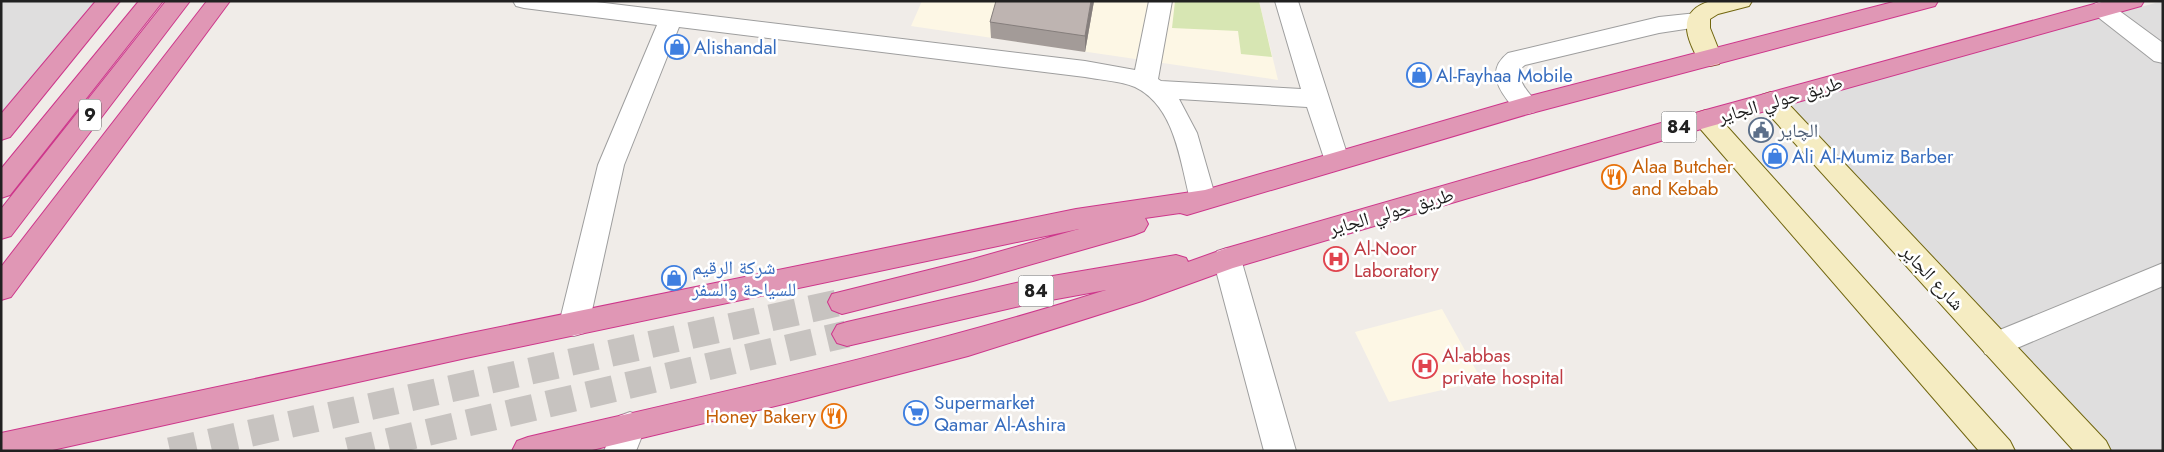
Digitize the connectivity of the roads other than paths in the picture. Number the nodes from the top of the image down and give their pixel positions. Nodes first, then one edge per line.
1 (109, 1) edge
2 (152, 1) edge
3 (179, 1) edge
4 (219, 1) edge
5 (524, 1) edge
6 (1161, 1) edge
7 (1286, 1) edge
8 (1741, 1) edge
9 (1927, 1) edge
10 (2133, 1) edge
11 (2102, 10) junction
12 (671, 19) junction
13 (1697, 21) junction
14 (2163, 56) edge
15 (1710, 58) junction
16 (1151, 85) junction
17 (1317, 98) junction
18 (1771, 101) junction
19 (1526, 106) junction
20 (1706, 119) junction
21 (1, 131) edge
22 (1336, 160) junction
23 (1, 188) edge
24 (1203, 199) junction
25 (1, 229) edge
26 (1227, 259) junction
27 (2163, 274) edge
28 (1, 289) edge
29 (842, 302) tunnel mouth
30 (574, 324) junction
31 (847, 334) tunnel mouth
32 (1996, 345) junction
33 (625, 439) edge
34 (2, 447) edge
35 (528, 451) edge
36 (1280, 451) edge
37 (1999, 451) edge
38 (2095, 451) edge

1 - 21 highway
2 - 23 highway, 9
3 - 25 highway, 9
4 - 28 highway
5 - 12 street
6 - 16 street
7 - 17 street
8 - 13 street
9 - 15 highway, 84
10 - 11 highway, طريق حولي الجاير / 84
11 - 14 street
11 - 18 highway, طريق حولي الجاير / 84
12 - 16 street
12 - 30 street
13 - 15 street
13 - 19 street
15 - 19 highway, 84
16 - 17 street
16 - 24 street
17 - 22 street
18 - 20 highway, طريق حولي الجاير / 84
18 - 32 street, شارع الجاير
19 - 22 highway, 84
20 - 26 highway, طريق حولي الجاير / 84
20 - 37 street
22 - 24 highway, 84
24 - 29 highway, 84
24 - 30 highway
26 - 31 highway, 84
26 - 33 highway
26 - 36 street
27 - 32 street
30 - 34 highway
32 - 38 street, شارع الجاير
33 - 35 highway

